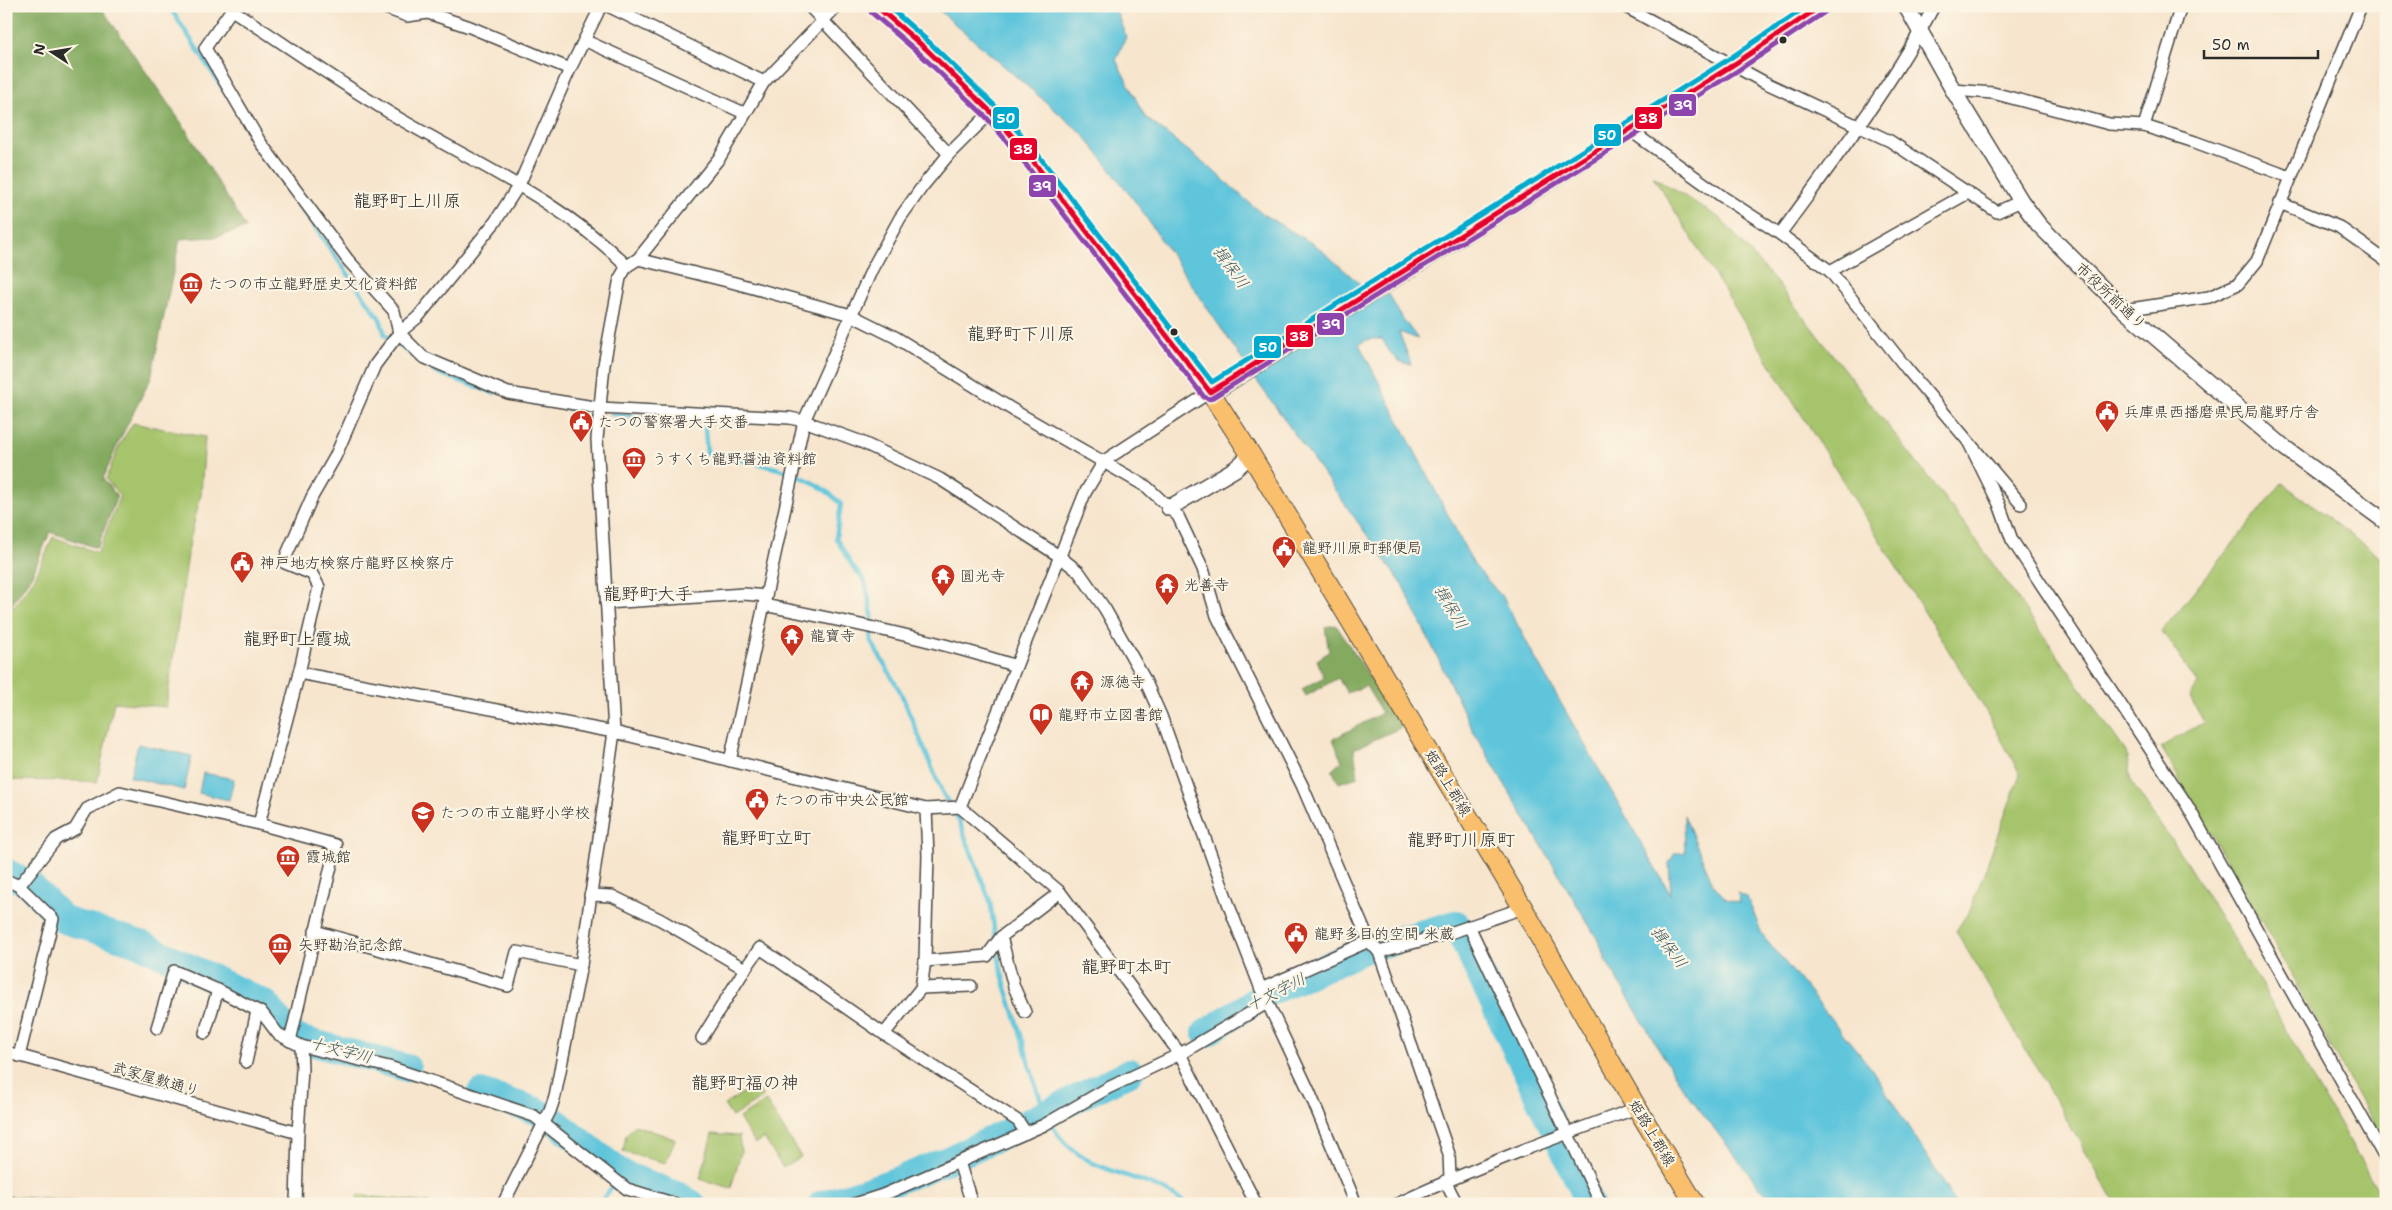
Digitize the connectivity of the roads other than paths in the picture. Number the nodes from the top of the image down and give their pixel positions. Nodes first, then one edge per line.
1 (380, 6) edge
2 (601, 6) edge
3 (608, 6) edge
4 (809, 6) edge
5 (837, 6) edge
6 (876, 6) edge
7 (1624, 6) edge
8 (1821, 6) edge
9 (1906, 6) edge
10 (1934, 6) edge
11 (2181, 6) edge
12 (2361, 6) edge
13 (233, 8) edge
14 (822, 22) junction
15 (1920, 31) junction
16 (584, 40) junction
17 (1733, 65) junction
18 (570, 69) junction
19 (764, 82) junction
20 (1953, 90) junction
21 (991, 112) junction
22 (744, 113) junction
23 (1860, 125) junction
24 (2144, 126) junction
25 (1625, 131) junction
26 (949, 154) junction
27 (2290, 177) junction
28 (519, 185) junction
29 (1968, 192) junction
30 (2021, 201) junction
31 (2280, 203) junction
32 (1780, 234) junction
33 (638, 259) junction
34 (2386, 261) edge
35 (627, 266) junction
36 (1830, 271) junction
37 (2124, 310) junction
38 (851, 315) junction
39 (399, 333) junction
40 (1210, 392) junction
41 (599, 413) junction
42 (804, 421) junction
43 (1969, 443) junction
44 (1251, 455) junction
45 (1104, 461) junction
46 (2021, 504) dead end
47 (1169, 508) junction
48 (2386, 522) edge
49 (1059, 556) junction
50 (765, 600) junction
51 (606, 603) junction
52 (1016, 666) junction
53 (299, 673) junction
54 (614, 732) junction
55 (730, 761) junction
56 (960, 807) junction
57 (926, 809) junction
58 (259, 824) junction
59 (6, 880) edge
60 (19, 886) junction
61 (1060, 892) junction
62 (590, 895) junction
63 (1523, 908) junction
64 (1469, 926) junction
65 (315, 931) junction
66 (1001, 937) junction
67 (1369, 941) junction
68 (1379, 952) junction
69 (925, 961) junction
70 (581, 965) junction
71 (745, 969) junction
72 (971, 986) dead end
73 (921, 988) junction
74 (1261, 989) junction
75 (218, 990) junction
76 (1267, 1003) junction
77 (258, 1011) junction
78 (1025, 1012) dead end
79 (158, 1028) dead end
80 (205, 1033) dead end
81 (884, 1034) junction
82 (702, 1038) dead end
83 (296, 1044) junction
84 (6, 1052) edge
85 (1180, 1054) junction
86 (19, 1056) junction
87 (246, 1062) dead end
88 (1638, 1108) junction
89 (544, 1124) junction
90 (298, 1133) junction
91 (1026, 1133) junction
92 (1567, 1133) junction
93 (2386, 1160) edge
94 (959, 1162) junction
95 (1448, 1180) junction
96 (885, 1199) edge
97 (296, 1204) edge
98 (503, 1204) edge
99 (676, 1204) edge
100 (854, 1204) edge
101 (972, 1204) edge
102 (1256, 1204) edge
103 (1356, 1204) edge
104 (1396, 1204) edge
105 (1457, 1204) edge
106 (1601, 1204) edge
107 (1695, 1204) edge

1 - 18 street
2 - 16 street
3 - 19 street
4 - 14 street
5 - 14 street
6 - 21 highway
7 - 17 street
8 - 17 highway
9 - 15 street, 市役所前通り
10 - 15 street
11 - 24 street
12 - 27 street
13 - 28 street
13 - 39 street
14 - 19 street
14 - 26 street
15 - 20 street, 市役所前通り
15 - 23 street
16 - 18 street
16 - 22 street
17 - 23 street
17 - 25 highway
18 - 28 street
19 - 22 street
20 - 24 street
20 - 30 street, 市役所前通り
21 - 26 street
21 - 40 highway
22 - 33 street
23 - 29 street
23 - 32 street
24 - 27 street
25 - 32 street
25 - 40 highway
26 - 38 street
27 - 31 street
28 - 35 street
28 - 39 street
29 - 30 street
29 - 36 street
30 - 37 street, 市役所前通り
31 - 34 street
31 - 37 street
32 - 36 street
33 - 35 street
33 - 38 street
35 - 41 street
36 - 43 street
37 - 48 street, 市役所前通り
38 - 42 street
38 - 45 street
39 - 41 street
39 - 53 street
40 - 44 main road, 姫路上郡線
40 - 45 street
41 - 42 street
41 - 51 street
42 - 49 street
42 - 50 street
43 - 46 street
43 - 93 street
44 - 47 street
44 - 63 main road, 姫路上郡線
45 - 47 street
45 - 49 street
47 - 67 street
49 - 52 street
49 - 74 street
50 - 51 street
50 - 52 street
50 - 55 street
51 - 54 street
52 - 56 street
53 - 54 street
53 - 58 street
54 - 55 street
54 - 62 street
55 - 57 street
56 - 57 street
56 - 61 street
57 - 69 street
58 - 60 street
58 - 65 street
59 - 60 street
60 - 86 street
61 - 66 street
61 - 85 street
62 - 70 street
62 - 71 street
63 - 64 street
63 - 88 main road, 姫路上郡線
64 - 68 street
64 - 92 street
65 - 70 street
65 - 83 street
66 - 69 street
66 - 78 street
67 - 68 street
67 - 74 street
68 - 95 street
69 - 73 street
70 - 89 street
71 - 81 street
71 - 82 street
72 - 73 street
73 - 81 street
74 - 76 street
75 - 77 street
75 - 79 street
75 - 80 street
76 - 85 street
76 - 103 street
77 - 83 street
77 - 87 street
81 - 91 street
83 - 89 street
83 - 90 street
84 - 86 street, 武家屋敷通り
85 - 91 street
85 - 102 street
86 - 90 street, 武家屋敷通り
88 - 92 street
88 - 107 main road, 姫路上郡線
89 - 98 street
89 - 99 street
90 - 97 street
91 - 94 street
92 - 95 street
92 - 106 street
94 - 96 street
94 - 101 street
95 - 104 street
95 - 105 street
96 - 100 street

